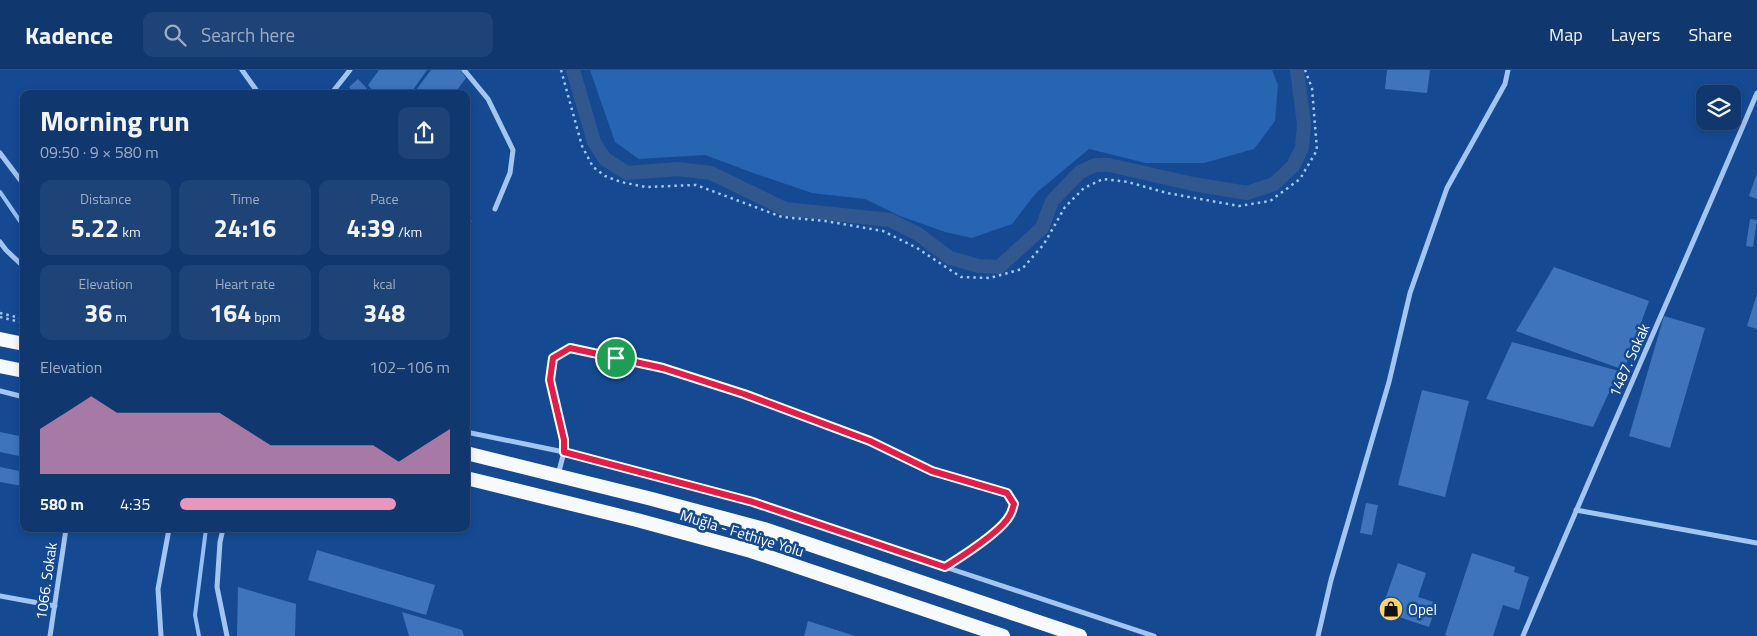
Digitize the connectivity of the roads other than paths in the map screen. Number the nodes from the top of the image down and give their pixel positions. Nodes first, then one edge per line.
1 (242, 70) edge
2 (350, 70) edge
3 (464, 70) edge
4 (1508, 70) edge
5 (256, 90) edge
6 (334, 90) edge
7 (1757, 94) edge
8 (0, 153) edge
9 (20, 180) edge
10 (495, 209) dead end
11 (0, 242) edge
12 (20, 263) edge
13 (0, 339) edge
14 (20, 343) edge
15 (0, 366) edge
16 (20, 370) edge
17 (0, 391) edge
18 (20, 395) edge
19 (470, 433) edge
20 (564, 452) junction
21 (470, 453) edge
22 (558, 475) junction
23 (470, 479) edge
24 (1576, 510) junction
25 (66, 532) edge
26 (168, 532) edge
27 (222, 532) edge
28 (1757, 543) edge
29 (0, 596) edge
30 (55, 606) junction
31 (50, 636) edge
32 (161, 636) edge
33 (227, 636) edge
34 (1003, 636) edge
35 (1080, 636) edge
36 (1154, 636) edge
37 (1318, 636) edge
38 (1523, 636) edge

1 - 5 street
2 - 6 street
3 - 10 street
4 - 37 street
7 - 24 street, 1487. Sokak
8 - 9 street
11 - 12 street
13 - 14 highway
15 - 16 highway
17 - 18 street
19 - 20 street
20 - 22 street
20 - 36 street
21 - 22 highway, Muğla - Fethiye Yolu
22 - 35 highway, Muğla - Fethiye Yolu
23 - 34 highway, Muğla - Fethiye Yolu
24 - 28 street
24 - 38 street, 1487. Sokak
25 - 30 street, 1066. Sokak
26 - 32 street
27 - 33 street
29 - 30 street
30 - 31 street, 1066. Sokak

